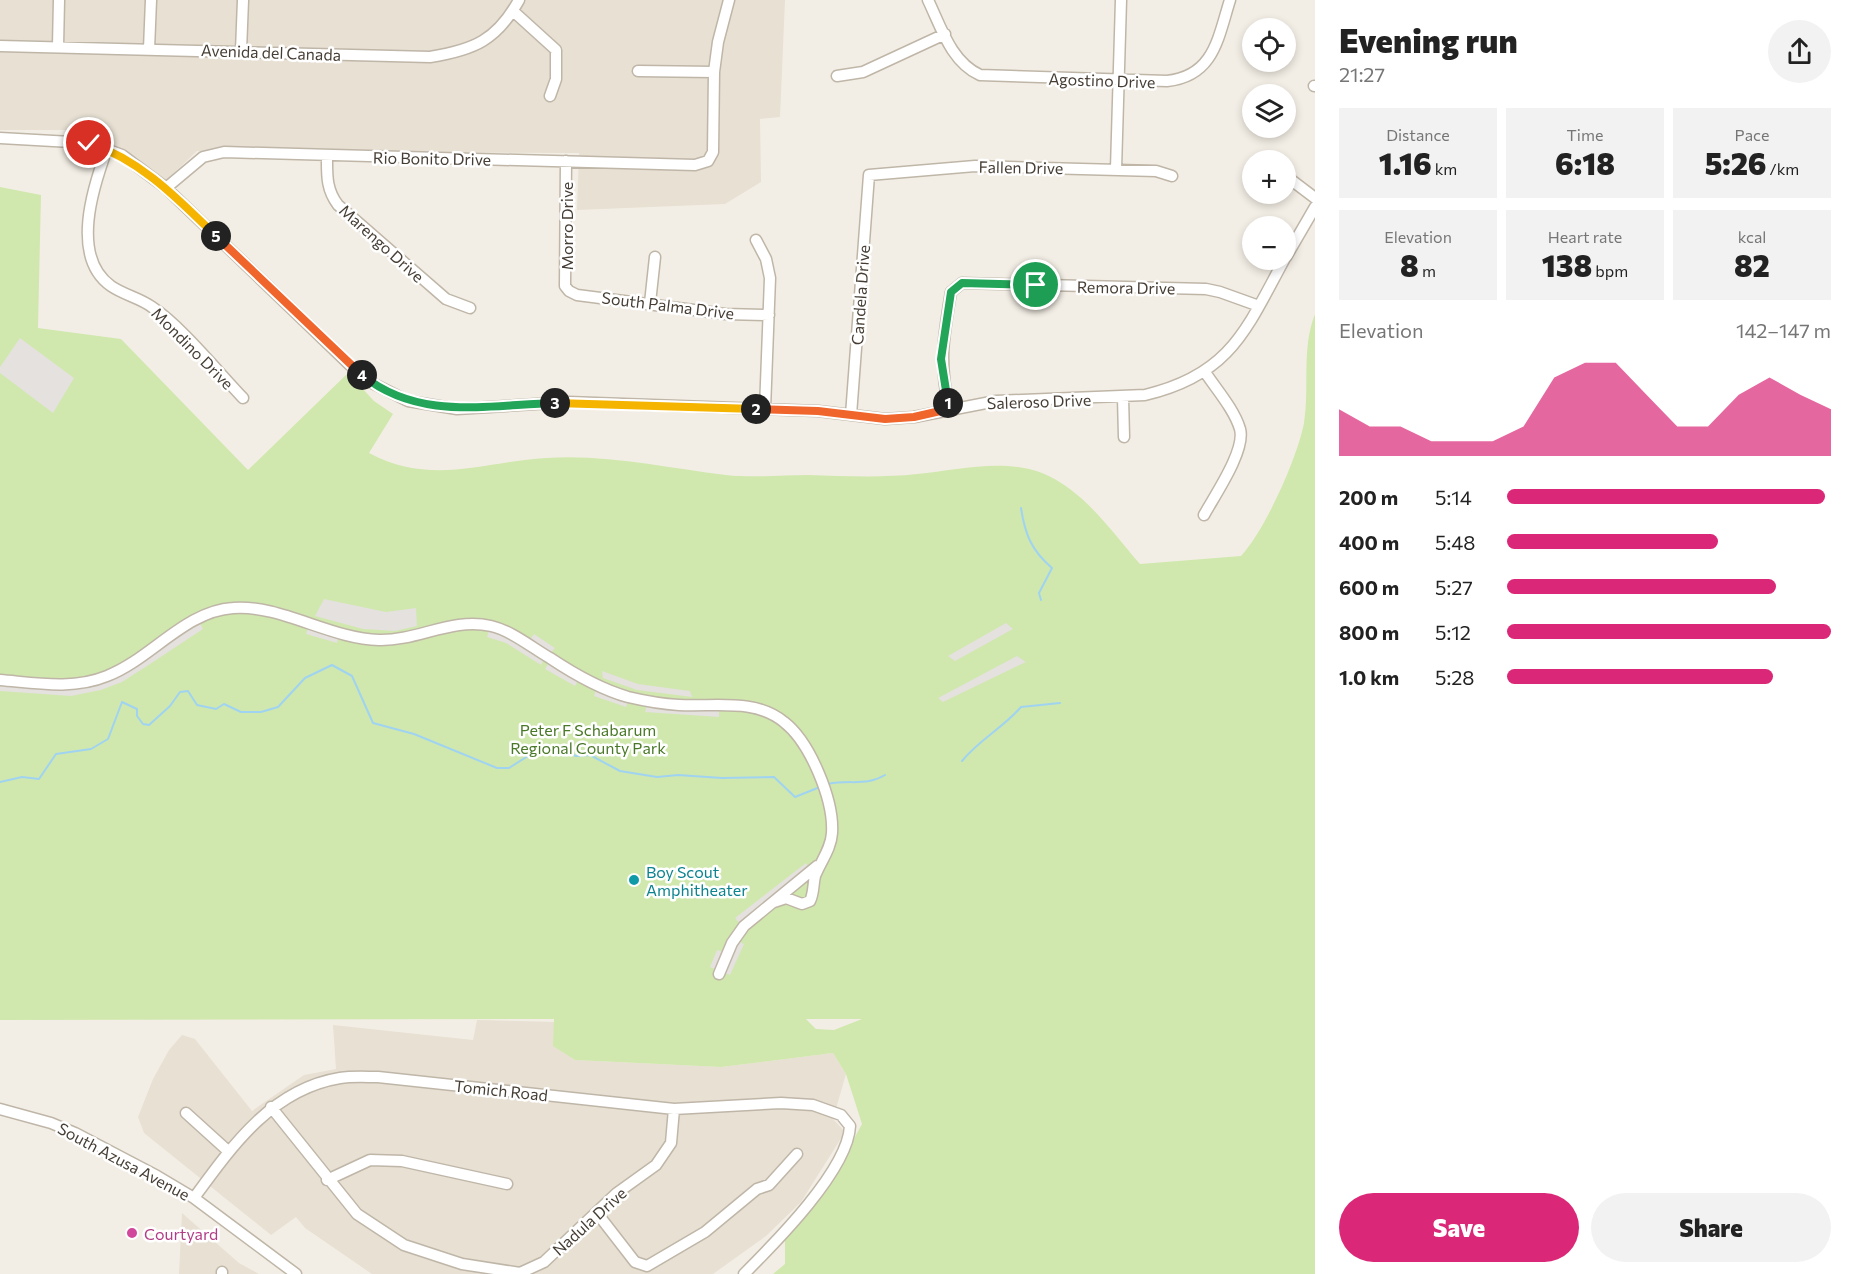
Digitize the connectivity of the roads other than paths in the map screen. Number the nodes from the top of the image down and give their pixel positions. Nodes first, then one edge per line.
1 (58, 0) edge
2 (151, 0) edge
3 (243, 0) edge
4 (519, 0) edge
5 (729, 0) edge
6 (928, 0) edge
7 (1121, 0) edge
8 (1230, 0) edge
9 (513, 11) junction
10 (945, 34) junction
11 (0, 46) edge
12 (58, 46) junction
13 (149, 49) junction
14 (242, 51) junction
15 (638, 71) dead end
16 (714, 72) junction
17 (837, 76) dead end
18 (1119, 80) junction
19 (550, 96) dead end
20 (0, 138) edge
21 (107, 149) junction
22 (327, 156) junction
23 (566, 160) junction
24 (1116, 169) junction
25 (869, 175) joint
26 (1172, 176) dead end
27 (1296, 184) edge
28 (166, 188) junction
29 (1315, 198) edge
30 (1315, 207) edge
31 (1296, 239) edge
32 (756, 240) dead end
33 (655, 257) dead end
34 (1278, 270) edge
35 (569, 291) joint
36 (650, 303) junction
37 (1259, 306) junction
38 (470, 308) dead end
39 (769, 315) junction
40 (1205, 372) junction
41 (243, 398) dead end
42 (1123, 398) junction
43 (765, 409) junction
44 (949, 409) junction
45 (851, 416) junction
46 (1125, 437) dead end
47 (1204, 515) dead end
48 (0, 680) edge
49 (822, 862) junction
50 (774, 902) junction
51 (719, 974) dead end
52 (271, 1107) junction
53 (0, 1109) edge
54 (674, 1109) junction
55 (186, 1113) dead end
56 (228, 1151) junction
57 (797, 1154) dead end
58 (327, 1180) junction
59 (507, 1184) dead end
60 (194, 1198) junction
61 (597, 1213) junction
62 (296, 1274) edge
63 (744, 1274) edge

1 - 12 street
2 - 13 street
3 - 14 street
4 - 9 street, Avenida del Canada
5 - 16 street
6 - 10 street, Agostino Drive
7 - 18 street
8 - 18 street, Agostino Drive
9 - 14 street, Avenida del Canada
9 - 19 street
10 - 17 street
10 - 18 street, Agostino Drive
11 - 12 street, Avenida del Canada
12 - 13 street, Avenida del Canada
13 - 14 street, Avenida del Canada
15 - 16 street
16 - 23 street, Rio Bonito Drive
18 - 24 street
20 - 21 street, Saleroso Drive
21 - 28 street, Saleroso Drive
21 - 41 street, Mondino Drive
22 - 23 street, Rio Bonito Drive
22 - 28 street, Rio Bonito Drive
22 - 38 street, Marengo Drive
23 - 35 street, Morro Drive
24 - 25 street, Fallen Drive
24 - 26 street, Fallen Drive
25 - 45 street, Candela Drive
27 - 29 street
28 - 43 street, Saleroso Drive
30 - 31 street, Saleroso Drive
32 - 39 street
33 - 36 street
34 - 37 street, Saleroso Drive
35 - 36 street, South Palma Drive
36 - 39 street, South Palma Drive
37 - 40 street, Saleroso Drive
37 - 44 street, Remora Drive
39 - 43 street
40 - 42 street, Saleroso Drive
40 - 47 street
42 - 44 street, Saleroso Drive
42 - 46 street
43 - 45 street, Saleroso Drive
44 - 45 street, Saleroso Drive
48 - 49 street
49 - 50 street
49 - 50 street
50 - 51 street
52 - 54 street, Tomich Road
52 - 56 street, Tomich Road
52 - 58 street, Nadula Drive
53 - 60 street, South Azusa Avenue
54 - 61 street, Nadula Drive
54 - 63 street, Tomich Road
55 - 56 street
56 - 60 street, Tomich Road
57 - 61 street
58 - 59 street
58 - 61 street, Nadula Drive
60 - 62 street, South Azusa Avenue

